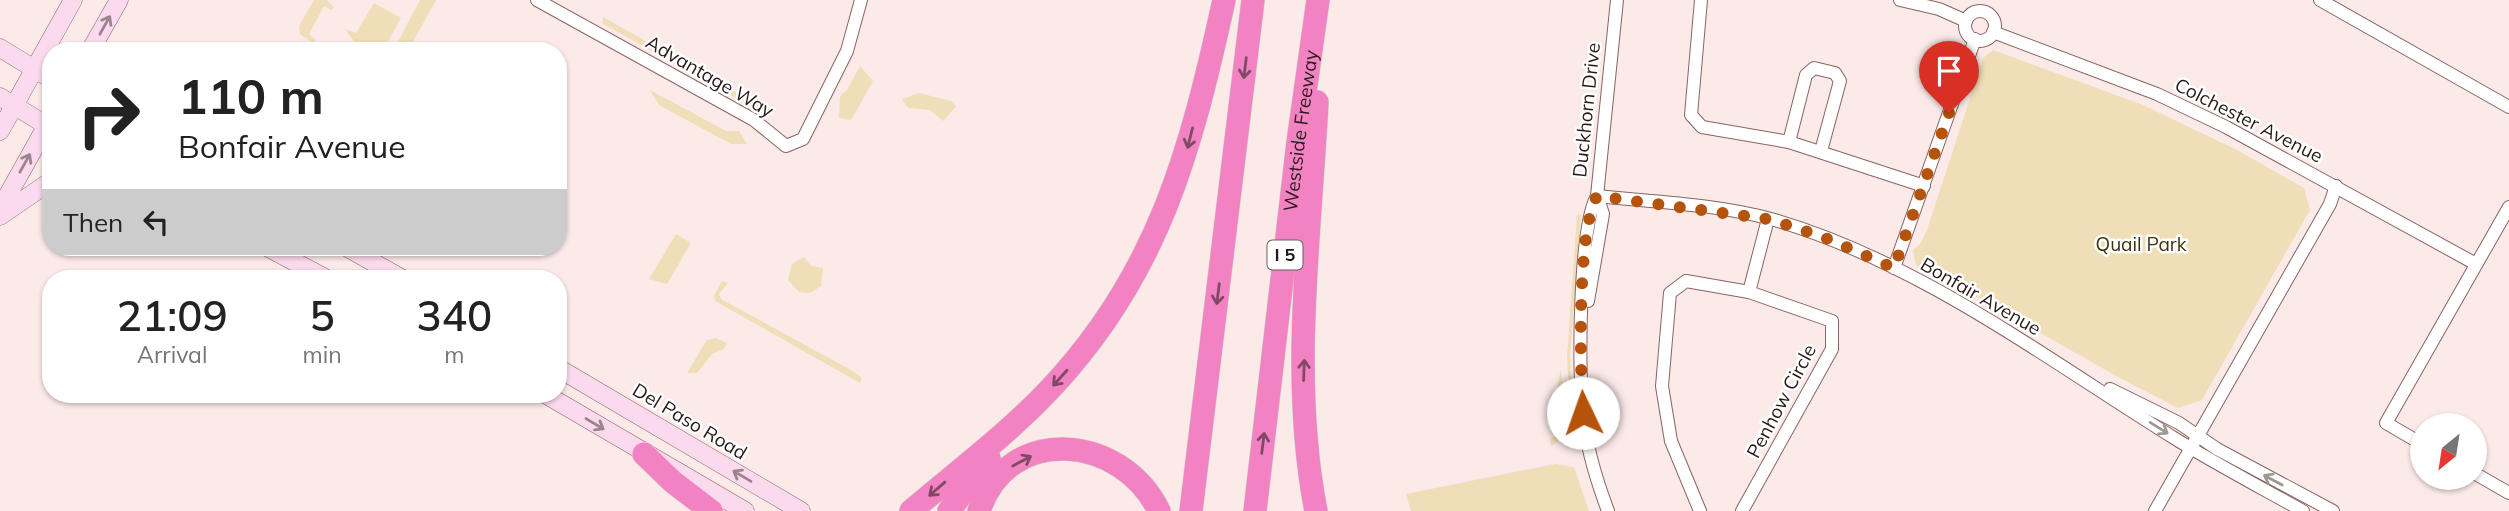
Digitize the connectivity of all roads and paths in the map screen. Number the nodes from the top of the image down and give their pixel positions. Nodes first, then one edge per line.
1 (74, 0) edge
2 (119, 0) edge
3 (537, 0) edge
4 (861, 0) edge
5 (1224, 0) edge
6 (1253, 0) edge
7 (1320, 0) edge
8 (1617, 0) edge
9 (1701, 0) edge
10 (1900, 0) edge
11 (2320, 0) edge
12 (1988, 6) edge
13 (1966, 21) junction
14 (1993, 32) junction
15 (1975, 39) junction
16 (50, 42) edge
17 (95, 42) edge
18 (0, 48) edge
19 (42, 57) edge
20 (35, 69) junction
21 (42, 73) edge
22 (7, 101) edge
23 (2509, 107) edge
24 (42, 120) edge
25 (0, 131) edge
26 (42, 136) edge
27 (1789, 142) junction
28 (1821, 151) junction
29 (1924, 186) junction
30 (2336, 186) junction
31 (42, 187) edge
32 (1597, 196) junction
33 (2509, 206) edge
34 (0, 209) edge
35 (0, 216) edge
36 (1768, 219) junction
37 (284, 256) edge
38 (362, 256) edge
39 (2476, 264) junction
40 (1894, 268) junction
41 (310, 270) edge
42 (387, 270) edge
43 (1749, 292) junction
44 (567, 373) edge
45 (560, 403) edge
46 (1026, 412) junction
47 (2410, 437) edge
48 (2195, 442) junction
49 (644, 454) junction
50 (2487, 480) edge
51 (2509, 493) edge
52 (711, 511) edge
53 (745, 511) edge
54 (801, 511) edge
55 (911, 511) edge
56 (949, 511) edge
57 (979, 511) edge
58 (1159, 511) edge
59 (1191, 511) edge
60 (1255, 511) edge
61 (1316, 511) edge
62 (1608, 511) edge
63 (1700, 511) edge
64 (1742, 511) edge
65 (2155, 511) edge
66 (2303, 511) edge
67 (2333, 511) edge

1 - 16 main road
17 -> 2 main road
3 - 4 street, Advantage Way
5 -> 46 highway
6 -> 59 highway
60 -> 7 highway, Westside Freeway / I 5
61 -> 7 highway
8 - 32 street, Duckhorn Drive
9 - 27 street
10 - 13 street
11 - 23 street
12 - 13 street
12 - 14 street
13 - 15 street
14 - 15 street
14 - 30 street, Colchester Avenue
15 - 29 street
18 - 20 main road
19 - 20 main road
20 - 21 main road
20 - 22 main road
22 - 24 main road
22 - 25 main road
34 -> 26 main road
27 - 28 street
27 - 28 street
28 - 29 street
29 - 40 street
30 - 39 street, Colchester Avenue
30 - 48 street
31 - 35 main road
32 - 36 street, Bonfair Avenue
32 - 62 street, Duckhorn Drive
33 - 39 street
36 - 40 street, Bonfair Avenue
36 - 43 street
37 - 41 main road
38 - 42 main road
39 - 47 street
40 - 48 street, Bonfair Avenue
43 - 63 street, Penhow Circle
43 - 64 street, Penhow Circle
54 -> 44 main road, Del Paso Road
45 -> 49 main road
46 -> 55 highway
46 - 56 highway
48 - 65 street
48 - 66 street, Bonfair Avenue
67 -> 48 street, Bonfair Avenue
49 - 52 highway
49 - 53 main road
50 - 51 street
57 -> 58 highway

